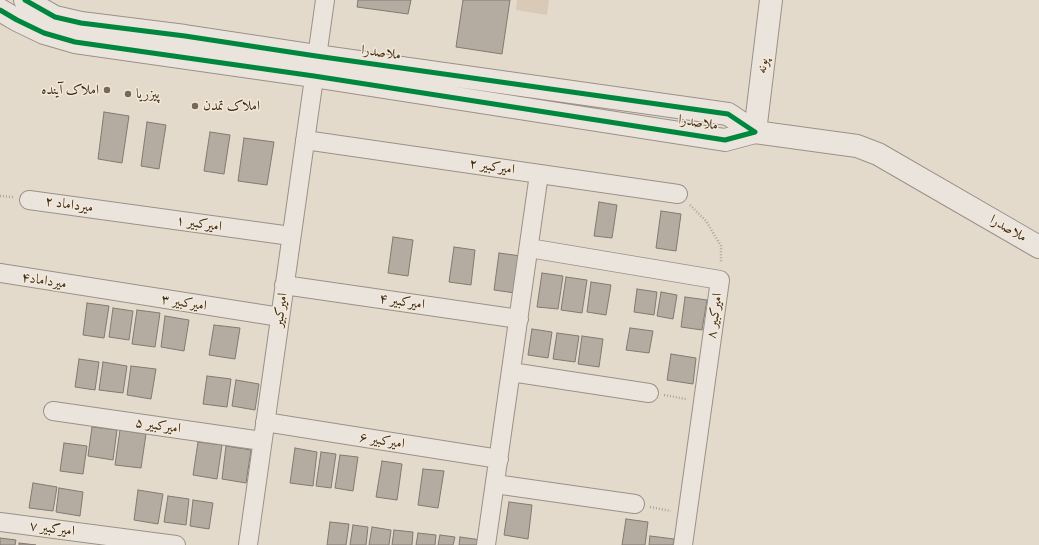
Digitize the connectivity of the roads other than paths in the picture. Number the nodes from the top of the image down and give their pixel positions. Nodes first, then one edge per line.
1 (25, 0) edge
2 (324, 0) edge
3 (771, 0) edge
4 (6, 17) edge
5 (315, 66) junction
6 (755, 132) junction
7 (305, 140) junction
8 (539, 174) junction
9 (678, 194) road end
10 (29, 200) dead end
11 (108, 211) joint
12 (291, 236) junction
13 (1039, 247) edge
14 (529, 248) junction
15 (0, 274) edge
16 (284, 285) junction
17 (89, 288) joint
18 (280, 318) junction
19 (519, 319) junction
20 (511, 372) junction
21 (649, 393) road end
22 (53, 411) dead end
23 (265, 422) junction
24 (262, 442) junction
25 (499, 459) junction
26 (495, 484) junction
27 (635, 504) road end
28 (0, 522) edge
29 (176, 545) edge
30 (248, 545) edge
31 (486, 545) edge
32 (683, 545) edge

1 - 5 street, ملاصدرا
2 - 5 street, امیرکبیر
3 - 6 street, پونه
4 - 5 street, ملاصدرا
5 - 6 street, ملاصدرا
5 - 7 street, امیرکبیر
6 - 13 street, ملاصدرا
7 - 8 street, امیرکبیر ۲
7 - 12 street, امیرکبیر
8 - 9 street, امیرکبیر ۲
8 - 14 street
10 - 11 street, میرداماد ۲
11 - 12 street, امیرکبیر ۱
12 - 16 street, امیرکبیر
14 - 19 street
14 - 32 street, امیرکبیر ۸
15 - 17 street, میرداماد۴
16 - 18 street, امیرکبیر
16 - 19 street, امیرکبیر ۴
17 - 18 street, امیرکبیر ۳
18 - 23 street, امیرکبیر
19 - 20 street
20 - 21 street
20 - 25 street
22 - 24 street, امیرکبیر ۵
23 - 24 street, امیرکبیر
23 - 25 street, امیرکبیر ۶
24 - 30 street, امیرکبیر
25 - 26 street
26 - 27 street
26 - 31 street
28 - 29 street, امیرکبیر ۷

